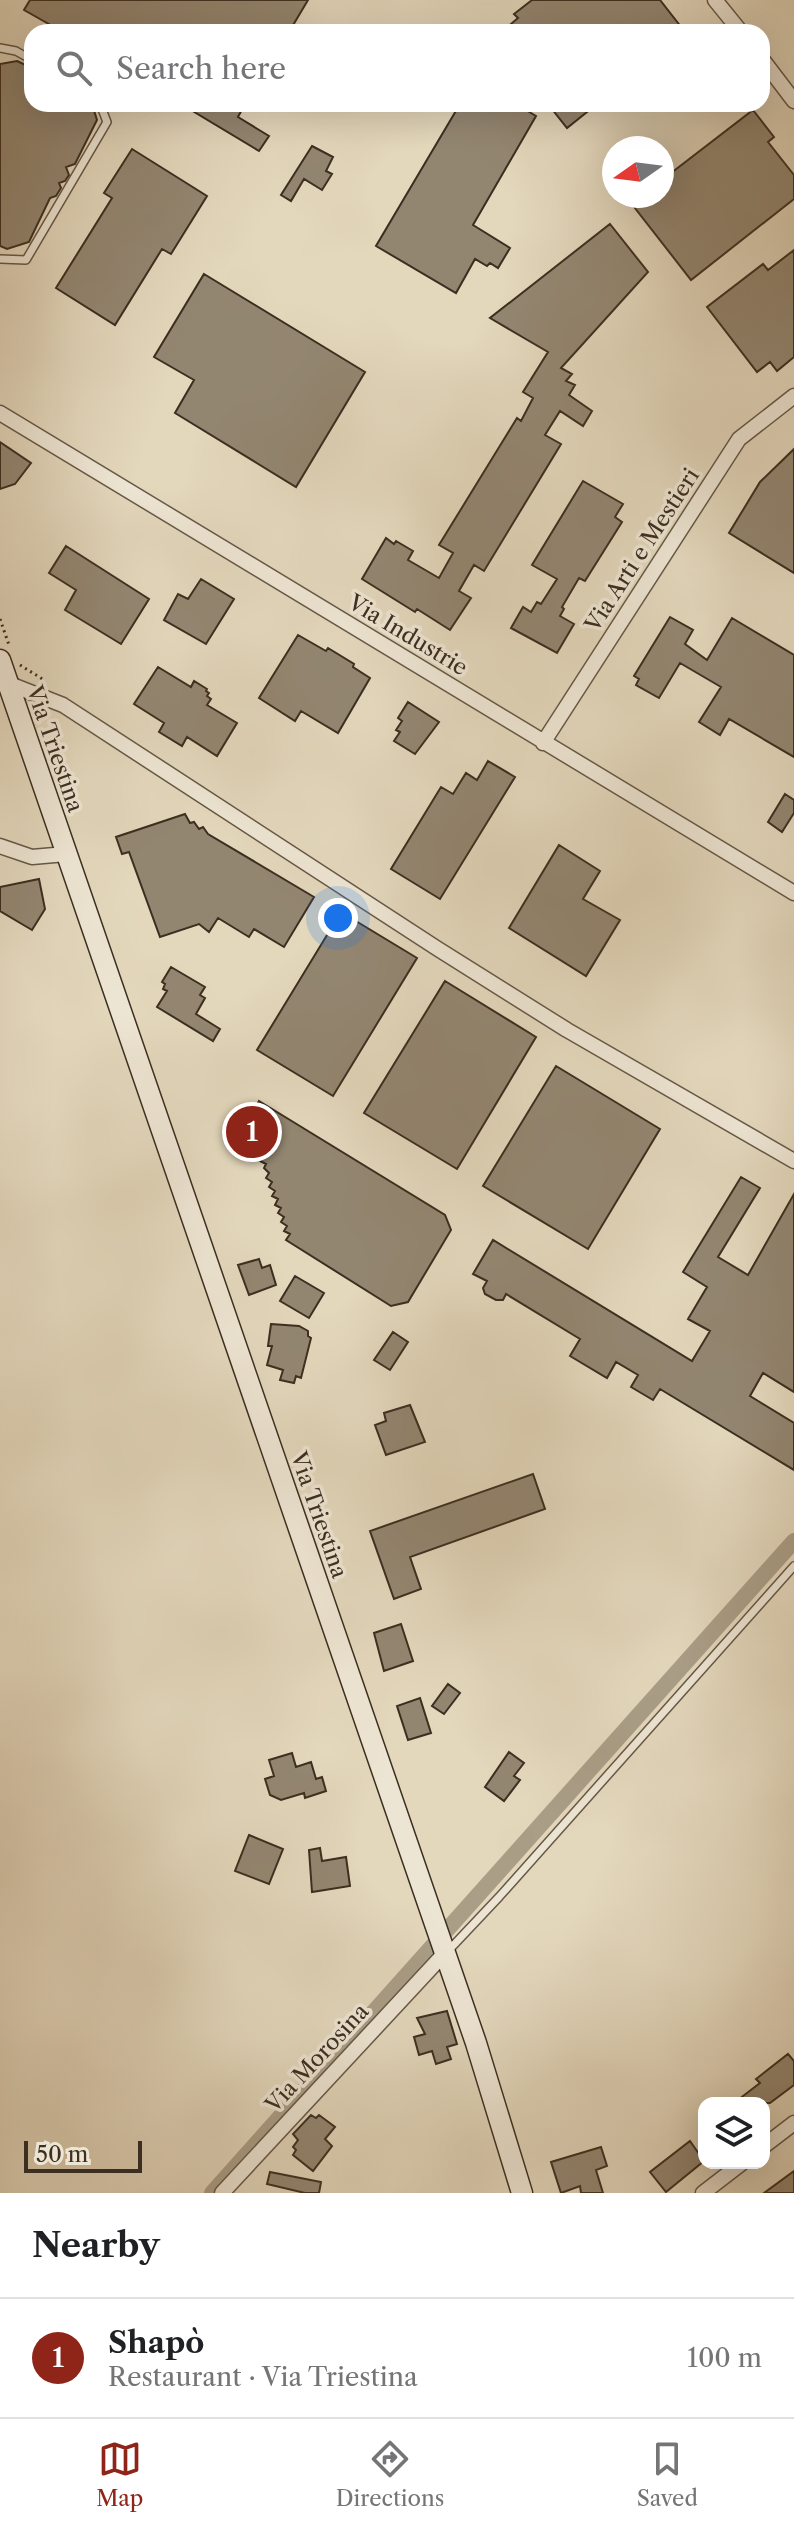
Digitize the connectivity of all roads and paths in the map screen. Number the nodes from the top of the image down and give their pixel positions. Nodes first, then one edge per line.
1 (715, 0) edge
2 (734, 24) edge
3 (0, 48) edge
4 (24, 56) edge
5 (770, 70) edge
6 (794, 101) edge
7 (103, 112) edge
8 (0, 259) edge
9 (794, 396) edge
10 (0, 413) edge
11 (0, 660) edge
12 (7, 683) junction
13 (543, 743) junction
14 (0, 846) edge
15 (66, 854) junction
16 (794, 893) edge
17 (794, 1161) edge
18 (794, 1566) edge
19 (443, 1950) junction
20 (794, 2123) edge
21 (770, 2141) edge
22 (734, 2169) edge
23 (222, 2193) edge
24 (522, 2193) edge
25 (703, 2193) edge

1 - 2 street
3 - 4 lane
5 - 6 street
7 - 8 lane
9 - 13 street, Via Arti e Mestieri
10 - 13 street, Via Industrie
11 - 12 main road, Via Triestina
12 - 15 main road, Via Triestina
12 - 17 street
13 - 16 street, Via Industrie
14 - 15 street
15 - 19 main road, Via Triestina
18 - 19 lane
19 - 23 street, Via Morosina
19 - 24 main road, Via Triestina
20 - 21 street
22 - 25 street

